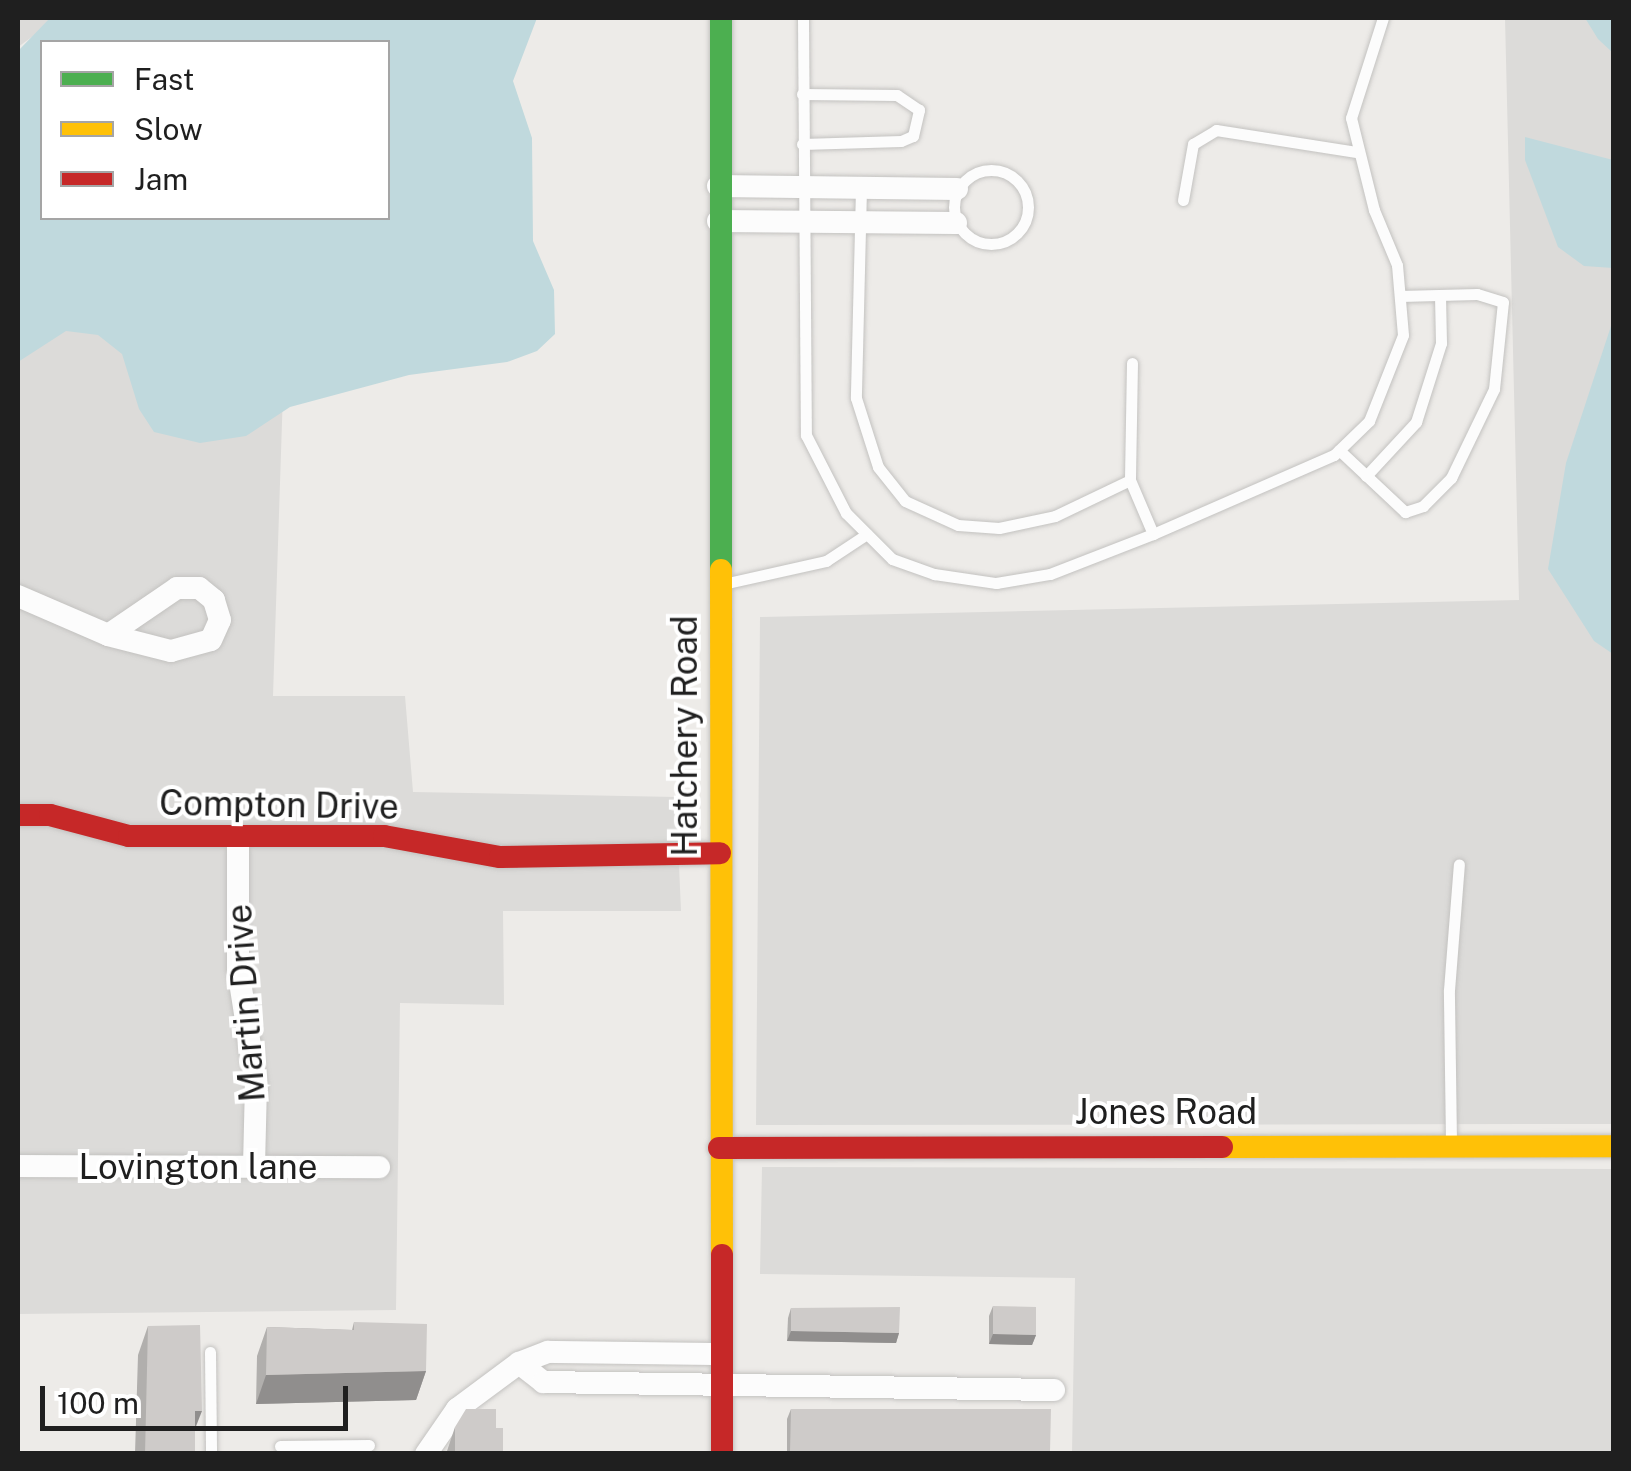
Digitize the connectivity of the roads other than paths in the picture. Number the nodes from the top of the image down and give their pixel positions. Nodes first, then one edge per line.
1 (722, 18) edge
2 (803, 18) edge
3 (1383, 18) edge
4 (802, 94) junction
5 (802, 144) junction
6 (1356, 152) junction
7 (718, 186) junction
8 (802, 186) junction
9 (861, 187) junction
10 (957, 188) junction
11 (1183, 200) dead end
12 (802, 220) junction
13 (718, 221) junction
14 (860, 221) junction
15 (956, 223) junction
16 (1440, 295) junction
17 (1400, 296) junction
18 (1132, 363) dead end
19 (1339, 450) junction
20 (1366, 476) junction
21 (1130, 480) junction
22 (867, 534) junction
23 (1153, 534) junction
24 (719, 584) junction
25 (18, 596) edge
26 (108, 635) dead end
27 (18, 815) edge
28 (238, 838) junction
29 (720, 853) junction
30 (1459, 864) dead end
31 (1450, 1146) junction
32 (1614, 1146) edge
33 (719, 1148) junction
34 (18, 1166) edge
35 (254, 1167) junction
36 (379, 1167) dead end
37 (210, 1352) dead end
38 (722, 1354) junction
39 (519, 1363) junction
40 (722, 1387) junction
41 (1054, 1390) dead end
42 (369, 1445) dead end
43 (280, 1446) dead end
44 (319, 1450) edge
45 (210, 1454) edge
46 (426, 1454) edge
47 (722, 1454) edge

1 - 7 street, Hatchery Road
2 - 4 lane
3 - 6 lane
4 - 5 lane
4 - 5 lane
5 - 8 lane
6 - 11 lane
6 - 17 lane
7 - 8 street
7 - 13 street, Hatchery Road
8 - 9 street
8 - 12 lane
9 - 10 street
9 - 14 lane
10 - 15 lane
10 - 15 lane
12 - 13 street
12 - 14 street
12 - 22 lane
13 - 24 street, Hatchery Road
14 - 15 street
14 - 21 lane
16 - 17 lane
16 - 20 lane
16 - 20 lane
17 - 19 lane
18 - 21 lane
19 - 20 lane
19 - 23 lane
21 - 23 lane
22 - 23 lane
22 - 24 lane
24 - 29 street, Hatchery Road
25 - 26 street
27 - 28 street, Compton Drive
28 - 29 street, Compton Drive
28 - 35 street, Martin Drive
29 - 33 street, Hatchery Road
30 - 31 lane
31 - 32 street, Jones Road
31 - 33 street, Jones Road
33 - 38 street, Hatchery Road
34 - 35 street, Lovington lane
35 - 36 street, Lovington lane
37 - 45 lane
38 - 39 street
38 - 40 street, Hatchery Road
39 - 40 street
39 - 46 street
40 - 41 street
40 - 47 street, Hatchery Road
42 - 44 lane
43 - 44 lane

